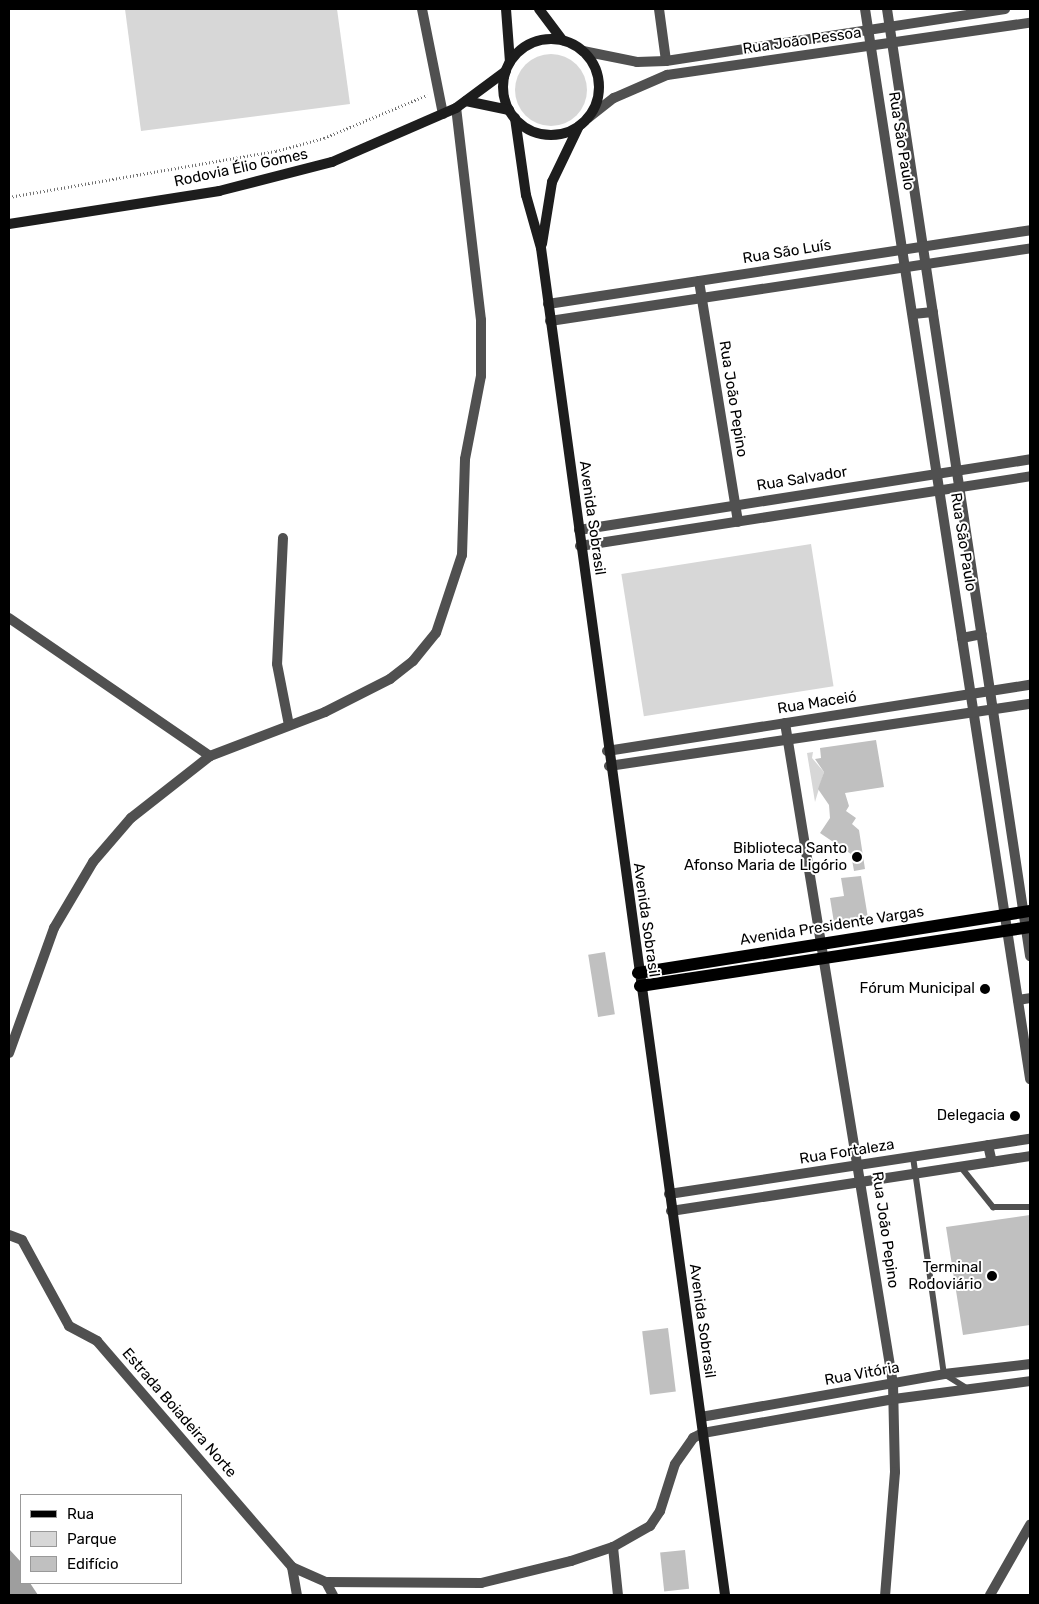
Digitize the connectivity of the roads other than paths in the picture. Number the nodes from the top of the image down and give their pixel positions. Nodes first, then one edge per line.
1 (422, 9) edge
2 (506, 9) edge
3 (540, 9) edge
4 (659, 9) edge
5 (865, 9) edge
6 (887, 9) edge
7 (1004, 9) edge
8 (978, 13) junction
9 (1030, 23) edge
10 (890, 27) junction
11 (868, 30) junction
12 (980, 31) junction
13 (562, 40) junction
14 (892, 44) junction
15 (870, 47) junction
16 (743, 49) junction
17 (583, 51) junction
18 (666, 61) junction
19 (745, 64) junction
20 (508, 67) junction
21 (466, 101) junction
22 (456, 108) junction
23 (443, 114) junction
24 (512, 114) junction
25 (588, 118) junction
26 (580, 126) junction
27 (9, 224) edge
28 (1030, 230) edge
29 (923, 246) junction
30 (541, 248) junction
31 (1030, 248) edge
32 (903, 249) junction
33 (828, 261) junction
34 (926, 265) junction
35 (906, 268) junction
36 (832, 280) junction
37 (699, 281) junction
38 (702, 299) junction
39 (548, 304) junction
40 (933, 312) junction
41 (913, 314) junction
42 (550, 321) junction
43 (944, 390) junction
44 (925, 393) junction
45 (1028, 460) edge
46 (955, 470) junction
47 (937, 473) junction
48 (1030, 476) edge
49 (874, 483) junction
50 (958, 488) junction
51 (940, 491) junction
52 (878, 500) junction
53 (735, 505) junction
54 (738, 522) junction
55 (578, 530) junction
56 (283, 538) dead end
57 (580, 546) junction
58 (968, 550) junction
59 (950, 554) junction
60 (9, 618) edge
61 (982, 634) junction
62 (962, 638) junction
63 (1030, 685) edge
64 (991, 692) junction
65 (971, 695) junction
66 (1030, 704) edge
67 (893, 707) junction
68 (994, 710) junction
69 (974, 712) junction
70 (785, 723) junction
71 (896, 724) junction
72 (289, 725) junction
73 (788, 739) junction
74 (607, 751) junction
75 (210, 756) junction
76 (609, 766) junction
77 (1003, 774) junction
78 (984, 778) junction
79 (1012, 842) junction
80 (994, 845) junction
81 (1026, 912) edge
82 (1004, 916) junction
83 (1028, 927) edge
84 (1007, 930) junction
85 (824, 944) junction
86 (1030, 956) edge
87 (826, 957) junction
88 (639, 979) junction
89 (1030, 998) edge
90 (1018, 1000) junction
91 (9, 1053) edge
92 (1029, 1058) edge
93 (1030, 1079) edge
94 (1030, 1138) edge
95 (988, 1145) junction
96 (1030, 1156) edge
97 (913, 1157) junction
98 (992, 1162) junction
99 (860, 1165) junction
100 (960, 1166) junction
101 (810, 1173) junction
102 (915, 1173) junction
103 (863, 1182) junction
104 (740, 1183) junction
105 (812, 1190) junction
106 (669, 1194) junction
107 (744, 1200) junction
108 (1030, 1207) edge
109 (671, 1211) junction
110 (14, 1236) edge
111 (1026, 1364) edge
112 (944, 1374) junction
113 (1027, 1381) edge
114 (893, 1384) junction
115 (966, 1388) junction
116 (894, 1399) junction
117 (784, 1403) junction
118 (700, 1417) junction
119 (787, 1418) junction
120 (703, 1433) junction
121 (1030, 1525) edge
122 (613, 1547) junction
123 (292, 1567) junction
124 (326, 1582) junction
125 (297, 1595) edge
126 (334, 1595) edge
127 (618, 1595) edge
128 (725, 1595) edge
129 (885, 1595) edge
130 (990, 1595) edge

1 - 23 street
2 - 20 main road
3 - 13 main road
4 - 18 street
5 - 11 street, Rua São Paulo
6 - 10 street, Rua São Paulo
7 - 8 street, Rua João Pessoa
8 - 10 street, Rua João Pessoa
8 - 12 street
9 - 12 street, Rua João Pessoa
10 - 11 street, Rua João Pessoa
10 - 14 street, Rua São Paulo
11 - 15 street, Rua São Paulo
11 - 16 street, Rua João Pessoa
12 - 14 street, Rua João Pessoa
13 - 17 main road
13 - 20 main road
14 - 15 street, Rua João Pessoa
14 - 29 street, Rua São Paulo
15 - 19 street, Rua João Pessoa
15 - 32 street, Rua São Paulo
16 - 18 street, Rua João Pessoa
16 - 19 street
17 - 18 street, Rua João Pessoa
17 - 25 main road
19 - 25 street, Rua João Pessoa
20 - 21 main road, Rodovia Élio Gomes
20 - 24 main road
21 - 22 main road, Rodovia Élio Gomes
21 - 24 main road
22 - 23 main road, Rodovia Élio Gomes
22 - 72 street
23 - 27 main road, Rodovia Élio Gomes
24 - 26 main road
24 - 30 main road, Avenida Sobrasil
25 - 26 main road
26 - 30 main road, Avenida Sobrasil
28 - 29 street, Rua São Luís
29 - 32 street, Rua São Luís
29 - 34 street, Rua São Paulo
30 - 39 main road, Avenida Sobrasil
31 - 34 street
32 - 33 street, Rua São Luís
32 - 35 street, Rua São Paulo
33 - 36 street
33 - 37 street, Rua São Luís
34 - 35 street
34 - 40 street, Rua São Paulo
35 - 36 street
35 - 41 street, Rua São Paulo
36 - 38 street
37 - 38 street, Rua João Pepino
37 - 39 street, Rua São Luís
38 - 42 street
38 - 53 street, Rua João Pepino
39 - 42 main road, Avenida Sobrasil
40 - 41 street
40 - 43 street, Rua São Paulo
41 - 44 street, Rua São Paulo
42 - 55 main road, Avenida Sobrasil
43 - 44 street
43 - 46 street, Rua São Paulo
44 - 47 street, Rua São Paulo
45 - 46 street, Rua Salvador
45 - 48 street
46 - 47 street, Rua Salvador
46 - 50 street, Rua São Paulo
47 - 49 street, Rua Salvador
47 - 51 street, Rua São Paulo
48 - 50 street
49 - 52 street
49 - 53 street, Rua Salvador
50 - 51 street
50 - 58 street, Rua São Paulo
51 - 52 street
51 - 59 street, Rua São Paulo
52 - 54 street
53 - 54 street, Rua João Pepino
53 - 55 street, Rua Salvador
54 - 57 street
55 - 57 main road, Avenida Sobrasil
56 - 72 street
57 - 74 main road, Avenida Sobrasil
58 - 59 street
58 - 61 street, Rua São Paulo
59 - 62 street, Rua São Paulo
60 - 75 street
61 - 62 street
61 - 64 street, Rua São Paulo
62 - 65 street, Rua São Paulo
63 - 64 street, Rua Maceió
64 - 65 street, Rua Maceió
64 - 68 street, Rua São Paulo
65 - 67 street, Rua Maceió
65 - 69 street, Rua São Paulo
66 - 68 street, Rua Maceió
67 - 70 street, Rua Maceió
67 - 71 street
68 - 69 street, Rua Maceió
68 - 77 street, Rua São Paulo
69 - 71 street, Rua Maceió
69 - 78 street, Rua São Paulo
70 - 73 street, Rua João Pepino
70 - 74 street, Rua Maceió
71 - 73 street, Rua Maceió
72 - 75 street
73 - 76 street, Rua Maceió
73 - 85 street, Rua João Pepino
74 - 76 main road, Avenida Sobrasil
75 - 91 street
76 - 88 main road, Avenida Sobrasil
77 - 78 street
77 - 79 street, Rua São Paulo
78 - 80 street, Rua São Paulo
79 - 80 street
79 - 81 street, Rua São Paulo
80 - 82 street, Rua São Paulo
81 - 82 main road, Avenida Presidente Vargas
81 - 83 street, Rua São Paulo
82 - 84 street, Rua São Paulo
82 - 85 main road, Avenida Presidente Vargas
83 - 84 main road, Avenida Presidente Vargas
83 - 86 street, Rua São Paulo
84 - 87 main road, Avenida Presidente Vargas
84 - 90 street, Rua São Paulo
85 - 87 street, Rua João Pepino
85 - 88 main road, Avenida Presidente Vargas
87 - 88 main road, Avenida Presidente Vargas
87 - 99 street, Rua João Pepino
88 - 106 main road, Avenida Sobrasil
89 - 90 street
90 - 92 street, Rua São Paulo
92 - 93 street, Rua São Paulo
94 - 95 street, Rua Fortaleza
95 - 97 street, Rua Fortaleza
95 - 98 street
96 - 98 street, Rua Fortaleza
97 - 99 street, Rua Fortaleza
97 - 102 lane
98 - 100 street, Rua Fortaleza
99 - 101 street, Rua Fortaleza
99 - 103 street, Rua João Pepino
100 - 102 street, Rua Fortaleza
100 - 108 lane
101 - 104 street, Rua Fortaleza
101 - 105 street
102 - 103 street, Rua Fortaleza
102 - 112 lane
103 - 105 street, Rua Fortaleza
103 - 114 street, Rua João Pepino
104 - 106 street, Rua Fortaleza
104 - 107 street
105 - 107 street, Rua Fortaleza
106 - 109 main road, Avenida Sobrasil
107 - 109 street, Rua Fortaleza
109 - 118 main road, Avenida Sobrasil
110 - 123 street, Estrada Boiadeira Norte
111 - 112 street, Rua Vitória
111 - 113 street
112 - 114 street, Rua Vitória
112 - 115 lane
113 - 115 street, Rua Vitória
114 - 116 street, Rua João Pepino
114 - 117 street, Rua Vitória
115 - 116 street, Rua Vitória
116 - 119 street, Rua Vitória
116 - 129 street, Rua João Pepino
117 - 118 street, Rua Vitória
117 - 119 street
118 - 120 main road, Avenida Sobrasil
119 - 120 street, Rua Vitória
120 - 122 street
120 - 128 main road, Avenida Sobrasil
121 - 130 street
122 - 124 street
122 - 127 street
123 - 124 street, Estrada Boiadeira Norte
123 - 125 street
124 - 126 street

